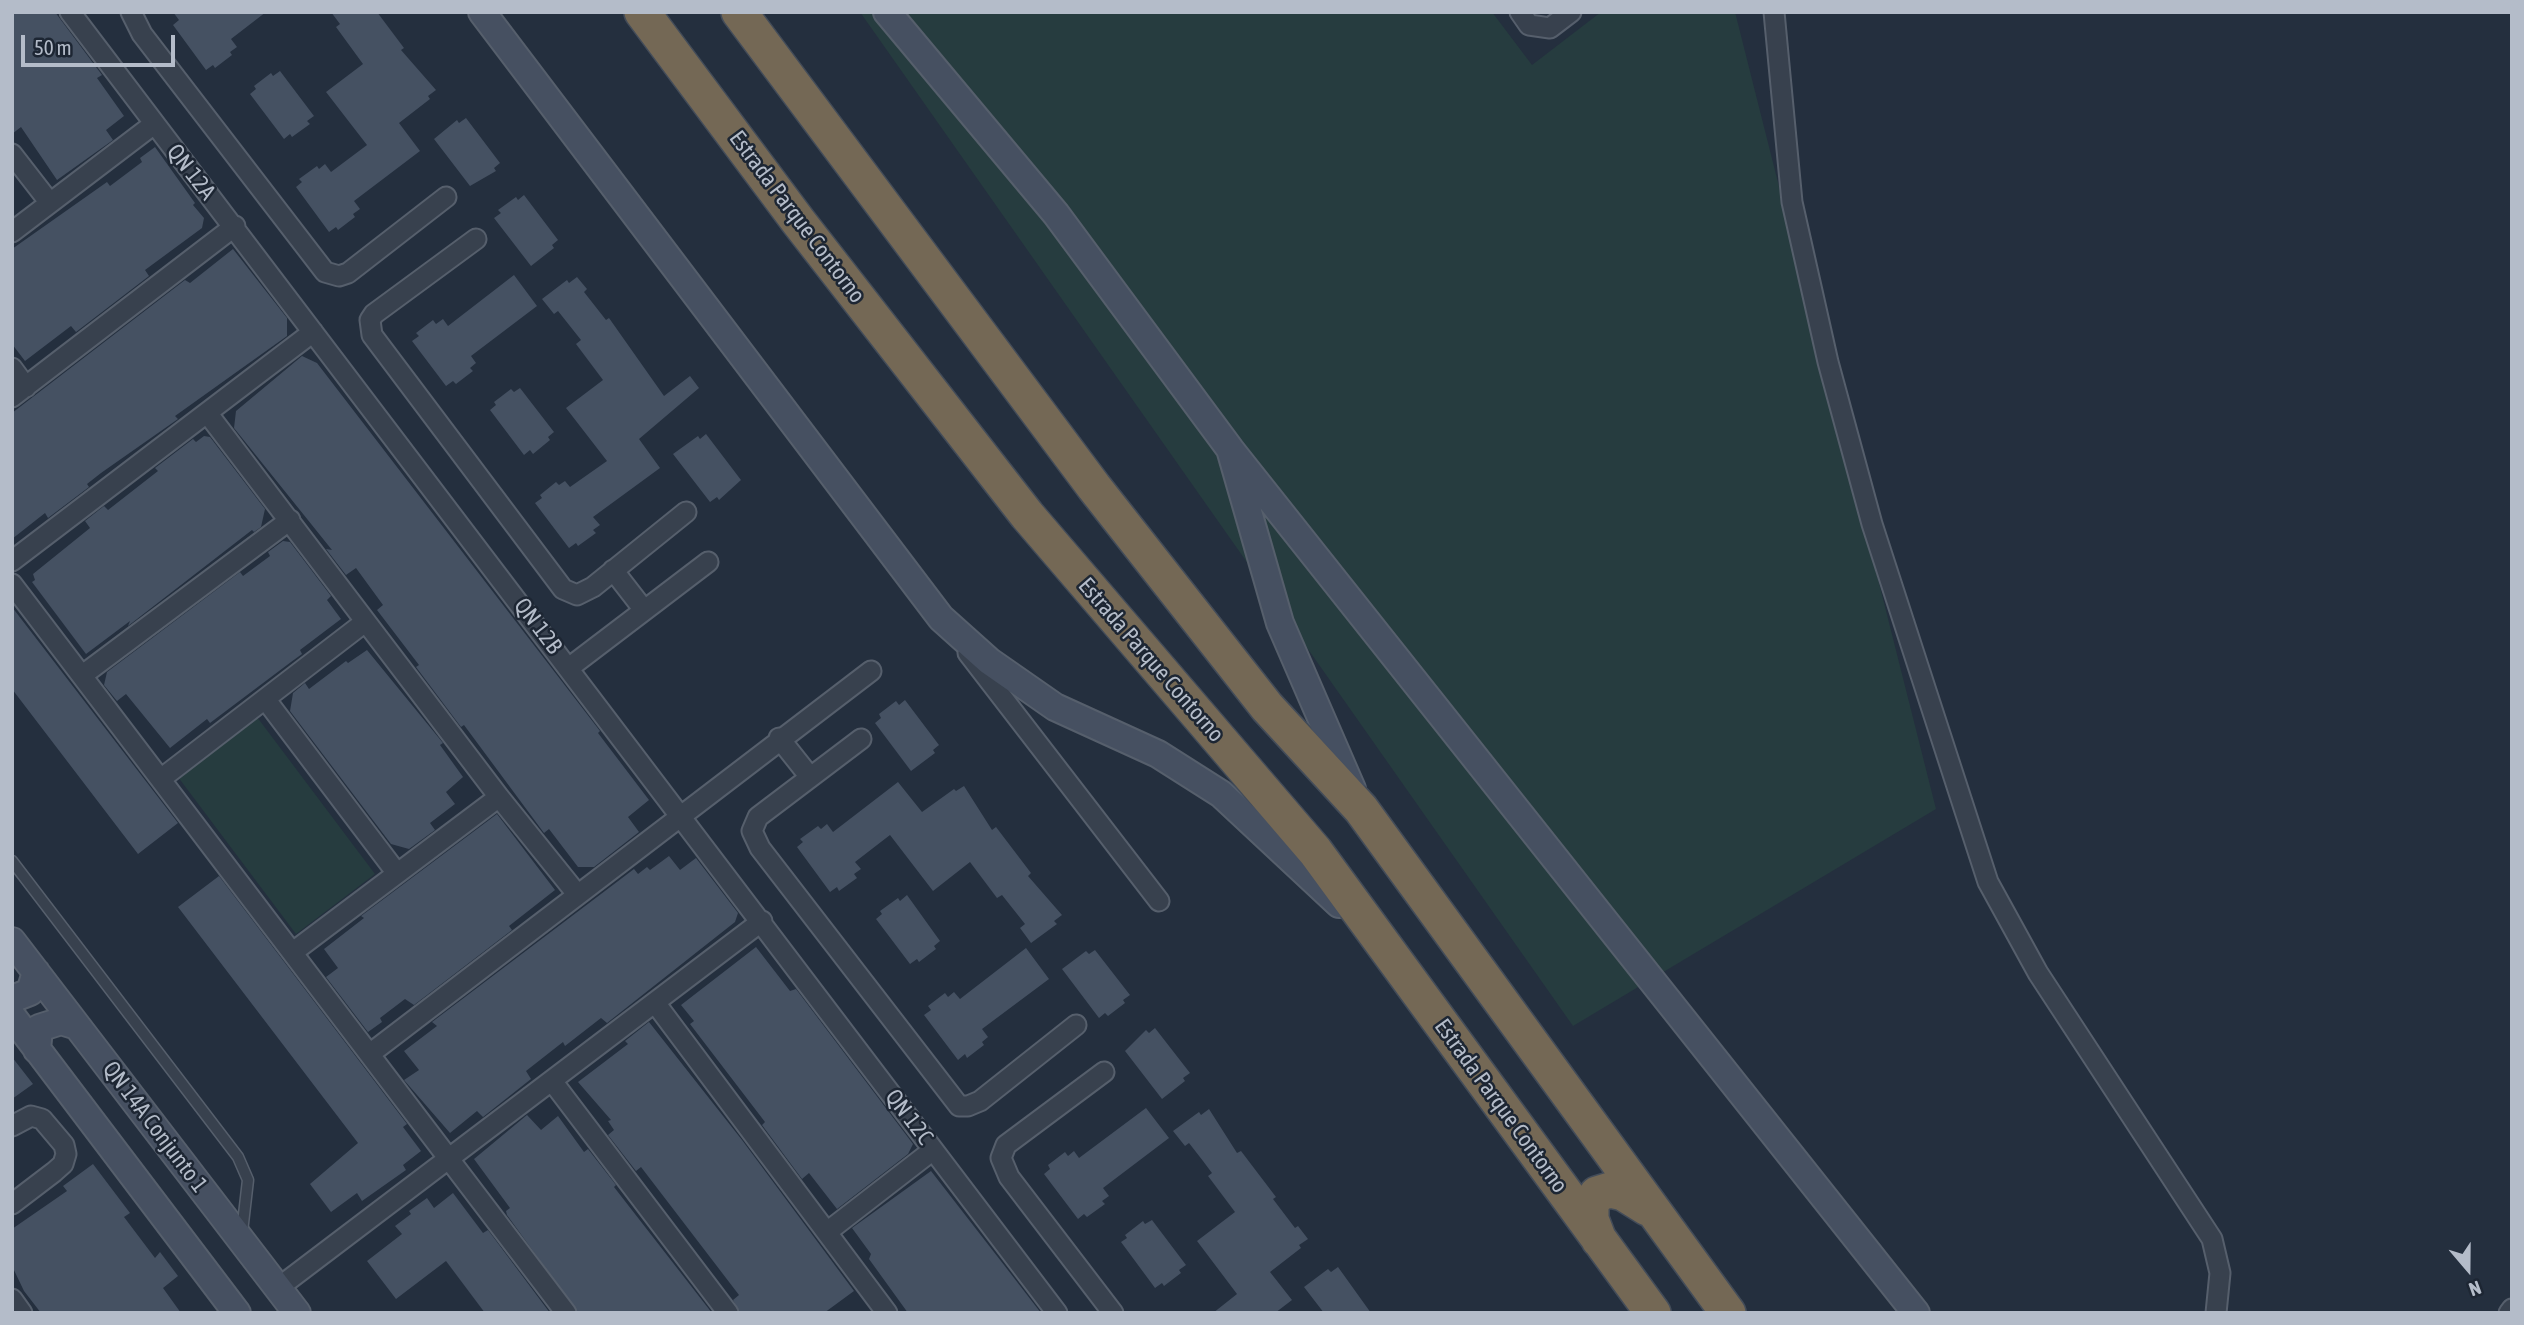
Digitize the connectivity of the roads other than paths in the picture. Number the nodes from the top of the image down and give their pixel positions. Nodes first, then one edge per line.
1 (70, 12) edge
2 (131, 12) edge
3 (482, 12) edge
4 (642, 12) edge
5 (739, 12) edge
6 (887, 12) edge
7 (1520, 12) edge
8 (1571, 12) edge
9 (1774, 12) edge
10 (154, 124) junction
11 (12, 155) edge
12 (446, 197) dead end
13 (50, 203) junction
14 (234, 226) junction
15 (12, 232) edge
16 (475, 239) dead end
17 (313, 332) junction
18 (12, 368) edge
19 (19, 392) edge
20 (208, 414) junction
21 (1230, 449) junction
22 (686, 512) dead end
23 (289, 520) junction
24 (12, 561) edge
25 (708, 562) dead end
26 (613, 570) junction
27 (12, 584) edge
28 (644, 610) junction
29 (941, 618) junction
30 (365, 622) junction
31 (570, 667) junction
32 (871, 671) dead end
33 (84, 674) junction
34 (266, 700) junction
35 (779, 738) junction
36 (861, 739) dead end
37 (810, 777) junction
38 (162, 778) junction
39 (499, 797) junction
40 (1361, 809) junction
41 (682, 815) junction
42 (12, 861) edge
43 (396, 872) junction
44 (577, 894) junction
45 (1159, 901) dead end
46 (762, 921) junction
47 (12, 941) edge
48 (1387, 950) junction
49 (293, 952) junction
50 (36, 972) junction
51 (12, 999) edge
52 (656, 1004) junction
53 (12, 1016) edge
54 (77, 1026) junction
55 (1076, 1026) dead end
56 (37, 1050) junction
57 (371, 1053) junction
58 (1104, 1072) dead end
59 (552, 1082) junction
60 (12, 1126) edge
61 (933, 1150) junction
62 (449, 1158) junction
63 (12, 1203) edge
64 (1650, 1210) junction
65 (827, 1232) junction
66 (241, 1239) junction
67 (1601, 1243) junction
68 (278, 1288) junction
69 (12, 1299) edge
70 (233, 1311) edge
71 (881, 1311) edge
72 (22, 1313) edge
73 (297, 1313) edge
74 (566, 1313) edge
75 (728, 1313) edge
76 (1057, 1313) edge
77 (1113, 1313) edge
78 (1653, 1313) edge
79 (1728, 1313) edge
80 (1916, 1313) edge
81 (2216, 1313) edge

1 - 10 street, QN 12A
2 - 12 street
3 - 29 main road
4 - 48 highway, Estrada Parque Contorno
5 - 40 highway
6 - 21 main road
7 - 8 street
9 - 81 street
10 - 13 street
10 - 14 street, QN 12A
11 - 13 street
13 - 15 street
14 - 17 street, QN 12A
14 - 19 street
16 - 26 street
17 - 20 street
17 - 31 street, QN 12B
18 - 19 street
20 - 23 street
20 - 24 street
21 - 40 main road
21 - 80 main road
22 - 26 street
23 - 30 street
23 - 33 street
25 - 28 street
26 - 28 street
27 - 33 street
28 - 31 street
29 - 45 street
29 - 48 main road
30 - 34 street
30 - 39 street
31 - 41 street, QN 12B
32 - 35 street
33 - 38 street
34 - 38 street
34 - 43 street
35 - 37 street
35 - 41 street
36 - 37 street
37 - 55 street
38 - 49 street
39 - 43 street
39 - 44 street
40 - 64 highway
41 - 44 street
41 - 46 street, QN 12B
42 - 66 lane
43 - 49 street
44 - 57 street
46 - 52 street
46 - 61 street, QN 12C
47 - 50 main road, QN 14A Conjunto 1
48 - 67 highway, Estrada Parque Contorno
49 - 57 street
50 - 51 main road
50 - 54 main road, QN 14A Conjunto 1
52 - 59 street
52 - 65 street
53 - 56 main road, QN 14A Conjunto 1
54 - 56 main road
54 - 66 main road, QN 14A Conjunto 1
56 - 70 main road, QN 14A Conjunto 1
57 - 62 street
58 - 77 street
59 - 62 street
59 - 75 street
60 - 63 street
61 - 65 street
61 - 76 street, QN 12C
62 - 68 street
62 - 74 street
64 - 67 highway
64 - 79 highway
65 - 71 street
66 - 68 main road, QN 14A Conjunto 1
67 - 78 highway, Estrada Parque Contorno
68 - 73 main road, QN 14A Conjunto 1
69 - 72 street

